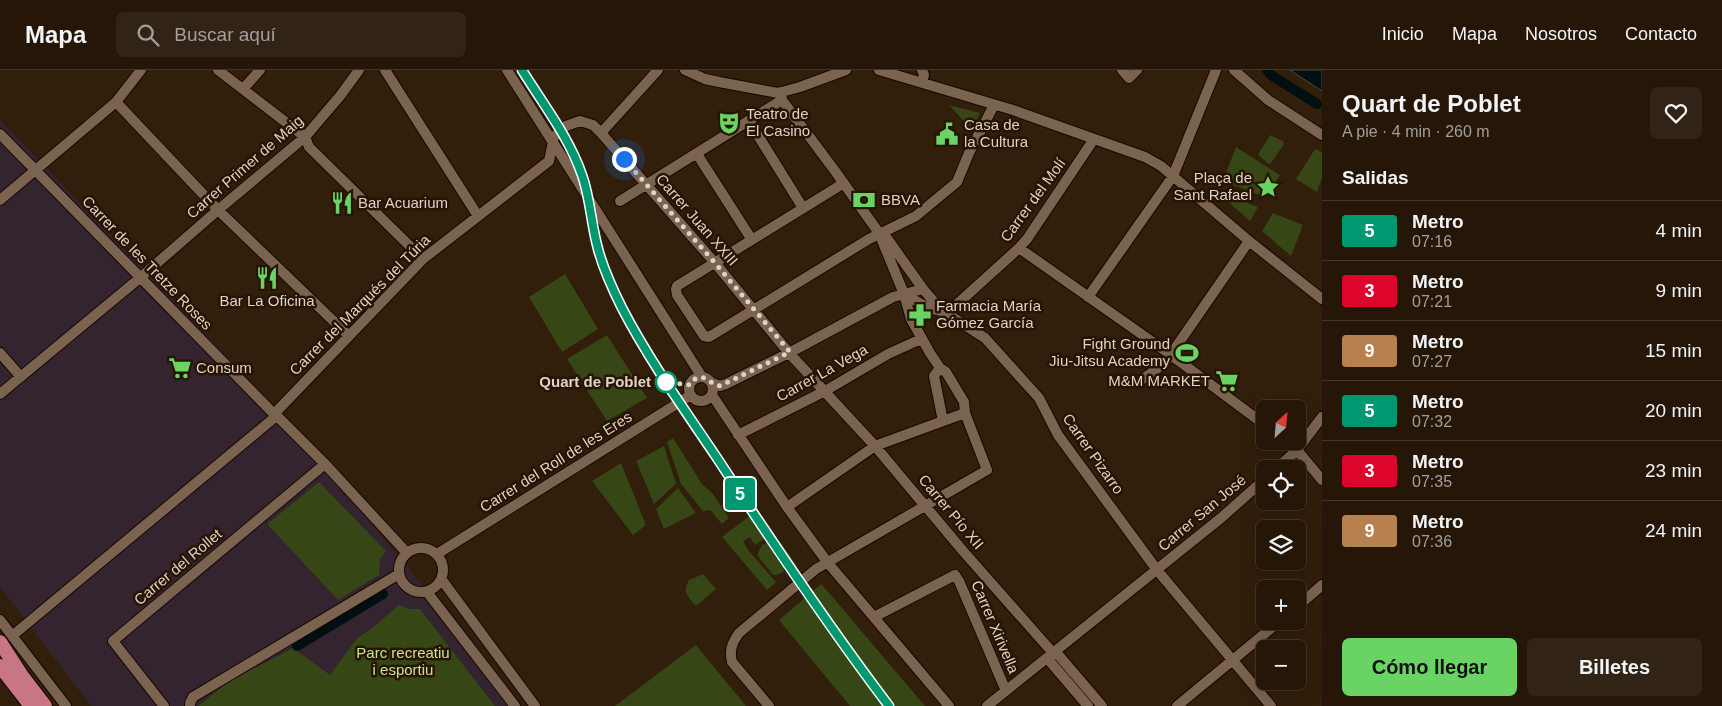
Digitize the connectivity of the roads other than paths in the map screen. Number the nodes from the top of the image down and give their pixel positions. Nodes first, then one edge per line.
1 (141, 70) edge
2 (218, 70) edge
3 (260, 70) edge
4 (359, 70) edge
5 (386, 70) edge
6 (507, 70) edge
7 (658, 70) edge
8 (684, 70) edge
9 (846, 70) edge
10 (922, 70) edge
11 (1122, 70) edge
12 (1137, 70) edge
13 (1216, 70) edge
14 (1234, 70) edge
15 (886, 71) edge
16 (922, 83) junction
17 (243, 89) junction
18 (783, 95) junction
19 (116, 102) junction
20 (994, 105) junction
21 (749, 122) junction
22 (601, 133) junction
23 (0, 134) edge
24 (1322, 135) edge
25 (305, 137) junction
26 (1094, 139) junction
27 (554, 143) junction
28 (697, 154) junction
29 (36, 171) junction
30 (1173, 176) junction
31 (844, 183) junction
32 (647, 184) junction
33 (0, 200) edge
34 (620, 201) dead end
35 (803, 208) junction
36 (218, 210) junction
37 (478, 216) junction
38 (881, 232) junction
39 (752, 240) junction
40 (1249, 241) junction
41 (1019, 248) junction
42 (423, 259) junction
43 (715, 263) junction
44 (141, 277) junction
45 (923, 289) junction
46 (904, 294) junction
47 (1088, 297) junction
48 (1322, 299) edge
49 (754, 308) junction
50 (938, 310) junction
51 (949, 315) junction
52 (349, 336) junction
53 (921, 339) junction
54 (790, 352) junction
55 (0, 353) edge
56 (1171, 355) junction
57 (940, 368) junction
58 (22, 377) junction
59 (702, 377) junction
60 (1140, 381) dead end
61 (712, 383) junction
62 (825, 391) junction
63 (0, 394) edge
64 (691, 395) junction
65 (712, 395) junction
66 (965, 413) junction
67 (275, 415) junction
68 (1322, 417) edge
69 (1256, 418) edge
70 (943, 421) junction
71 (738, 435) junction
72 (1306, 438) edge
73 (875, 446) junction
74 (1297, 450) joint
75 (1286, 460) edge
76 (325, 464) junction
77 (1322, 480) edge
78 (1256, 487) edge
79 (927, 506) junction
80 (786, 508) junction
81 (407, 552) junction
82 (437, 554) junction
83 (828, 563) junction
84 (1157, 570) junction
85 (399, 574) junction
86 (442, 580) junction
87 (1322, 585) edge
88 (427, 592) junction
89 (1306, 599) edge
90 (874, 618) junction
91 (0, 620) edge
92 (1269, 630) edge
93 (6, 639) edge
94 (1052, 654) junction
95 (1234, 660) junction
96 (0, 666) edge
97 (1006, 691) junction
98 (32, 706) edge
99 (45, 706) edge
100 (66, 706) edge
101 (164, 706) edge
102 (190, 706) edge
103 (515, 706) edge
104 (536, 706) edge
105 (769, 706) edge
106 (949, 706) edge
107 (988, 706) edge
108 (1088, 706) edge
109 (1102, 706) edge
110 (1177, 706) edge
111 (1271, 706) edge

1 - 19 street
2 - 17 street
3 - 17 street
4 - 25 street, Carrer Primer de Maig
5 - 37 street
6 - 27 street
7 - 22 street
8 - 18 street
9 - 18 street
10 - 16 street
11 - 12 street
13 - 30 street
14 - 24 street
15 - 16 street
16 - 20 street
17 - 25 street
18 - 21 street
18 - 31 street
19 - 29 street
19 - 36 street
20 - 26 street
20 - 38 street
21 - 28 street
21 - 35 street
22 - 27 street, Carrer Juan XXIII
22 - 32 street, Carrer Juan XXIII
23 - 29 street, Carrer de les Tretze Roses
25 - 36 street, Carrer Primer de Maig
25 - 42 street
26 - 30 street
26 - 41 street, Carrer del Molí
27 - 37 street, Carrer del Marqués del Túria
27 - 59 street
28 - 32 street
28 - 39 street
29 - 33 street
29 - 44 street, Carrer de les Tretze Roses
30 - 40 street
30 - 47 street
31 - 35 street
31 - 38 street
32 - 34 street
32 - 43 street, Carrer Juan XXIII
35 - 39 street
36 - 44 street, Carrer Primer de Maig
36 - 52 street
37 - 42 street, Carrer del Marqués del Túria
38 - 45 street
38 - 46 street
38 - 49 street
39 - 43 street
40 - 48 street
40 - 56 street
41 - 47 street
41 - 51 street, Carrer del Molí
42 - 52 street, Carrer del Marqués del Túria
43 - 49 street, Carrer Juan XXIII
43 - 49 street
44 - 58 street, Carrer Primer de Maig
44 - 67 street, Carrer de les Tretze Roses
45 - 46 street
45 - 50 street
46 - 50 street, Carrer Pizarro
46 - 53 street
46 - 54 street
47 - 56 street
49 - 54 street, Carrer Juan XXIII
50 - 51 street, Carrer Pizarro
51 - 84 street, Carrer Pizarro
52 - 67 street, Carrer del Marqués del Túria
53 - 57 street
53 - 62 street, Carrer La Vega
54 - 61 street
54 - 62 street, Carrer Juan XXIII
55 - 58 street
56 - 60 street
56 - 69 street
57 - 66 street
57 - 70 street
58 - 63 street, Carrer Primer de Maig
59 - 61 street
59 - 64 street
61 - 65 street
62 - 71 street, Carrer La Vega
62 - 73 street, Carrer Pío XII
64 - 65 street
64 - 82 street, Carrer del Roll de les Eres
65 - 71 street
66 - 70 street
66 - 79 street
67 - 76 street, Carrer de les Tretze Roses
67 - 93 street, Carrer del Marqués del Túria
68 - 72 street
70 - 73 street
71 - 80 street
73 - 79 street, Carrer Pío XII
73 - 80 street
74 - 75 street
74 - 77 street
76 - 81 street, Carrer de les Tretze Roses
76 - 101 street, Carrer del Rollet
78 - 84 street, Carrer San José
79 - 83 street
79 - 94 street, Carrer Pío XII
80 - 83 street
81 - 82 street
81 - 85 street
82 - 86 street
83 - 90 street
83 - 105 street
84 - 94 street, Carrer San José
84 - 95 street, Carrer Pizarro
85 - 88 street
85 - 102 street
86 - 88 street
86 - 104 street
87 - 89 street
88 - 103 street
90 - 97 street, Carrer Xirivella
90 - 106 street
91 - 93 street
92 - 95 street
93 - 99 highway
93 - 100 street
94 - 97 street, Carrer San José
94 - 108 street
94 - 109 street
95 - 110 street
95 - 111 street, Carrer Pizarro
96 - 98 highway
97 - 107 street, Carrer San José

